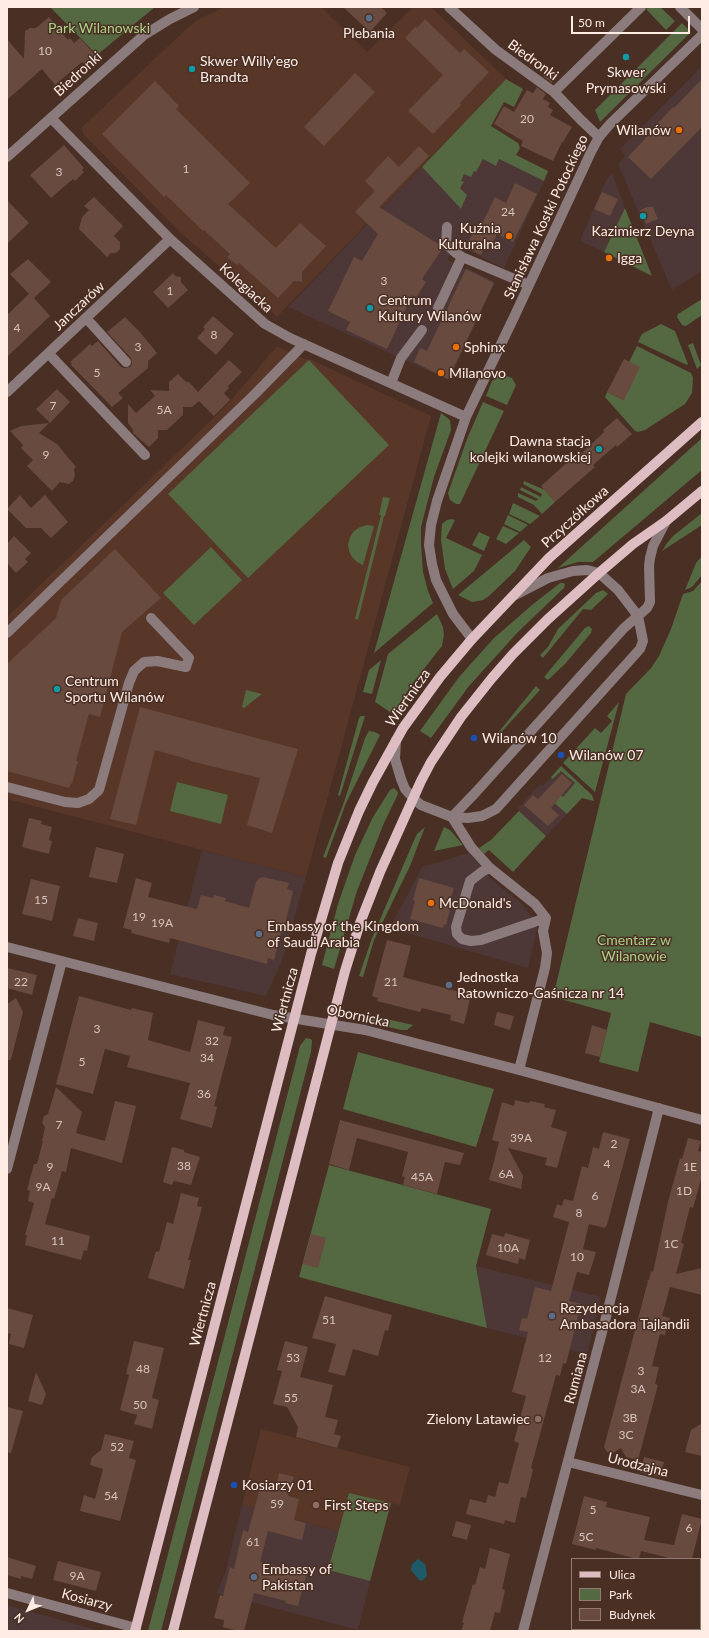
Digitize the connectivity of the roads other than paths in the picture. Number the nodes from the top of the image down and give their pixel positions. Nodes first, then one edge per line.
1 (194, 7) edge
2 (449, 7) edge
3 (640, 7) edge
4 (680, 7) edge
5 (702, 29) edge
6 (702, 35) edge
7 (554, 92) junction
8 (51, 118) junction
9 (599, 137) junction
10 (7, 157) edge
11 (446, 227) dead end
12 (170, 239) junction
13 (462, 257) junction
14 (529, 285) junction
15 (438, 308) dead end
16 (86, 318) junction
17 (422, 330) dead end
18 (304, 344) junction
19 (48, 354) junction
20 (126, 362) dead end
21 (391, 383) junction
22 (7, 392) edge
23 (466, 417) junction
24 (702, 422) edge
25 (145, 455) dead end
26 (702, 491) edge
27 (666, 521) junction
28 (599, 572) junction
29 (514, 595) junction
30 (638, 616) junction
31 (151, 618) dead end
32 (7, 633) edge
33 (472, 638) junction
34 (396, 740) junction
35 (7, 788) edge
36 (413, 798) junction
37 (452, 817) junction
38 (490, 868) junction
39 (546, 918) junction
40 (7, 946) edge
41 (62, 960) junction
42 (295, 1018) junction
43 (331, 1024) junction
44 (519, 1070) junction
45 (659, 1108) junction
46 (702, 1120) edge
47 (7, 1169) edge
48 (568, 1462) junction
49 (702, 1495) edge
50 (7, 1594) edge
51 (135, 1629) edge
52 (173, 1631) edge
53 (523, 1631) edge

1 - 8 street, Biedronki
2 - 7 street, Biedronki
3 - 7 street
4 - 5 street
6 - 9 street, Stanisława Kostki Potockiego
7 - 9 street, Biedronki
8 - 10 street, Biedronki
8 - 12 street, Kolegiacka
9 - 14 street, Stanisława Kostki Potockiego
11 - 13 street
12 - 16 street, Janczarów
12 - 18 street, Kolegiacka
13 - 14 street
13 - 15 street
14 - 23 street, Stanisława Kostki Potockiego
16 - 19 street, Janczarów
16 - 20 street
17 - 21 street
18 - 21 street, Kolegiacka
18 - 32 street
19 - 22 street, Janczarów
19 - 25 street
21 - 23 street, Kolegiacka
23 - 33 street
24 - 29 main road, Przyczółkowa
26 - 27 main road
27 - 28 main road
27 - 30 street
28 - 29 street
28 - 30 street
28 - 36 main road
29 - 33 main road, Przyczółkowa
30 - 37 street
30 - 37 street
31 - 35 street
33 - 34 main road, Wiertnicza
34 - 36 street
34 - 42 main road, Wiertnicza
36 - 37 street
36 - 43 main road
37 - 38 street
38 - 39 street
38 - 39 street
39 - 44 street
40 - 41 street, Obornicka
41 - 42 street, Obornicka
41 - 47 street
42 - 43 street, Obornicka
42 - 51 main road, Wiertnicza
43 - 44 street, Obornicka
43 - 52 main road
44 - 45 street, Obornicka
45 - 46 street, Obornicka
45 - 48 street, Rumiana
48 - 49 street, Urodzajna
48 - 53 street, Rumiana
50 - 51 street, Kosiarzy

